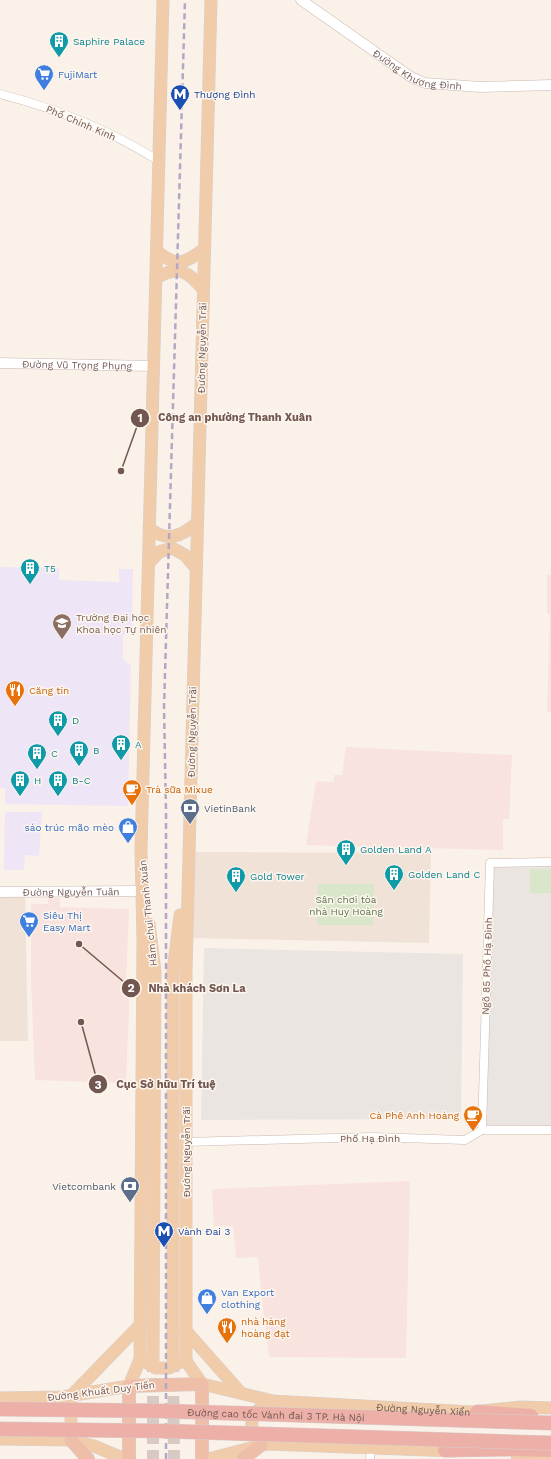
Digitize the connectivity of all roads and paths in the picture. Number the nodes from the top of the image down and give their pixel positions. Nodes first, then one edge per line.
1 (163, 0) edge
2 (211, 0) edge
3 (301, 0) edge
4 (551, 84) edge
5 (0, 94) edge
6 (159, 161) junction
7 (204, 249) junction
8 (157, 251) junction
9 (156, 278) junction
10 (203, 289) junction
11 (0, 363) edge
12 (154, 366) junction
13 (197, 523) junction
14 (150, 528) junction
15 (148, 563) junction
16 (196, 568) junction
17 (141, 851) junction
18 (188, 852) junction
19 (551, 862) edge
20 (141, 891) junction
21 (0, 892) edge
22 (482, 1130) junction
23 (551, 1130) edge
24 (186, 1142) junction
25 (140, 1324) junction
26 (186, 1331) junction
27 (140, 1359) junction
28 (153, 1360) tunnel mouth
29 (173, 1360) tunnel mouth
30 (186, 1361) junction
31 (202, 1384) junction
32 (129, 1386) junction
33 (241, 1393) junction
34 (71, 1396) junction
35 (0, 1398) edge
36 (273, 1401) junction
37 (551, 1408) edge
38 (0, 1409) edge
39 (477, 1412) junction
40 (551, 1416) edge
41 (551, 1423) edge
42 (0, 1429) edge
43 (0, 1439) edge
44 (70, 1440) junction
45 (264, 1444) junction
46 (551, 1445) edge
47 (309, 1446) junction
48 (445, 1450) junction
49 (551, 1450) edge
50 (371, 1453) edge
51 (551, 1458) edge
52 (88, 1459) edge
53 (125, 1459) edge
54 (130, 1459) edge
55 (202, 1459) edge
56 (208, 1459) edge
57 (243, 1459) edge

1 - 6 main road
2 - 7 main road, Đường Nguyễn Trãi
3 - 4 street, Đường Khương Đình
5 - 6 street, Phố Chính Kinh
6 - 8 main road
7 - 8 main road
7 - 10 main road, Đường Nguyễn Trãi
8 - 9 main road
9 - 10 main road
9 - 12 main road
10 - 13 main road, Đường Nguyễn Trãi
11 - 12 street, Đường Vũ Trọng Phụng
12 - 14 main road
13 - 14 main road
13 - 16 main road, Đường Nguyễn Trãi
14 - 15 main road
15 - 16 main road
15 - 17 main road
16 - 18 main road, Đường Nguyễn Trãi
17 - 20 main road
17 - 28 main road, Hầm chui Thanh Xuân
18 - 24 main road, Đường Nguyễn Trãi
18 - 29 main road, Hầm chui Thanh Xuân
19 - 22 street, Ngõ 85 Phố Hạ Đình
20 - 21 street, Đường Nguyễn Tuân
20 - 25 main road
22 - 23 street
22 - 24 street, Phố Hạ Đình
24 - 26 main road, Đường Nguyễn Trãi
25 - 27 main road
25 - 34 main road
26 - 30 main road, Đường Nguyễn Trãi
26 - 33 main road
27 - 30 main road
27 - 32 main road
30 - 31 main road
31 - 32 highway, Đường Khuất Duy Tiến
31 - 33 main road, Đường Nguyễn Xiển
31 - 55 highway
32 - 34 main road, Đường Khuất Duy Tiến
32 - 54 highway
33 - 36 main road, Đường Nguyễn Xiển
34 - 35 main road, Đường Khuất Duy Tiến
34 - 44 main road
36 - 39 main road, Đường Nguyễn Xiển
36 - 45 main road
37 - 39 main road, Đường Nguyễn Xiển
38 - 41 highway, Đường cao tốc Vành đai 3 TP. Hà Nội, bridge
39 - 40 highway
42 - 46 highway, Đường cao tốc Vành đai 3 TP. Hà Nội, bridge
43 - 44 main road
44 - 52 highway
44 - 53 main road
45 - 47 main road
45 - 56 main road
45 - 57 highway
46 - 47 main road
47 - 50 main road
48 - 49 highway
48 - 50 main road
48 - 51 main road

